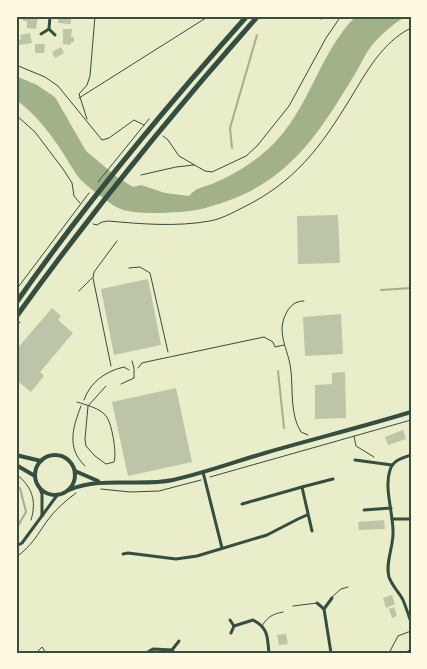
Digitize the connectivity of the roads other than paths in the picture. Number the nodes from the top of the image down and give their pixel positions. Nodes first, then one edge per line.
1 (50, 16) edge
2 (247, 16) edge
3 (258, 16) edge
4 (49, 29) junction
5 (41, 34) dead end
6 (55, 35) dead end
7 (117, 241) dead end
8 (129, 268) dead end
9 (93, 278) junction
10 (79, 291) dead end
11 (16, 303) edge
12 (16, 318) edge
13 (168, 352) dead end
14 (132, 361) dead end
15 (111, 366) dead end
16 (121, 384) dead end
17 (106, 386) dead end
18 (77, 402) dead end
19 (88, 406) junction
20 (411, 412) edge
21 (16, 455) edge
22 (411, 455) edge
23 (355, 460) dead end
24 (41, 461) junction
25 (16, 465) edge
26 (392, 465) junction
27 (75, 471) junction
28 (203, 471) junction
29 (35, 476) junction
30 (333, 480) dead end
31 (99, 482) junction
32 (38, 485) junction
33 (302, 487) junction
34 (68, 490) junction
35 (58, 494) junction
36 (242, 504) dead end
37 (391, 508) junction
38 (364, 510) dead end
39 (308, 515) junction
40 (42, 516) junction
41 (392, 519) junction
42 (411, 519) edge
43 (312, 531) dead end
44 (16, 546) edge
45 (222, 548) junction
46 (123, 554) dead end
47 (348, 587) dead end
48 (332, 598) joint
49 (317, 603) joint
50 (293, 606) dead end
51 (324, 609) junction
52 (283, 612) dead end
53 (230, 620) dead end
54 (411, 622) edge
55 (234, 626) junction
56 (262, 626) junction
57 (411, 632) edge
58 (231, 633) dead end
59 (179, 640) dead end
60 (411, 650) edge
61 (173, 651) edge
62 (36, 653) edge
63 (46, 653) edge
64 (146, 653) edge
65 (269, 653) edge
66 (331, 653) edge
67 (389, 653) edge
68 (408, 653) edge

1 - 4 street
2 - 11 highway
3 - 12 highway
4 - 5 street
4 - 6 street
7 - 9 lane
8 - 13 lane
9 - 10 lane
9 - 15 lane
14 - 16 lane
17 - 19 lane
18 - 19 lane
19 - 19 lane
20 - 28 street
21 - 24 street
22 - 26 street
23 - 26 street
24 - 27 street
24 - 29 street
25 - 29 street
26 - 37 street
27 - 31 street
27 - 34 street
28 - 31 street
28 - 45 street
29 - 32 street
30 - 33 street
31 - 34 street
32 - 35 street
32 - 40 street
33 - 36 street
33 - 39 street
34 - 35 street
35 - 40 street
37 - 38 street
37 - 41 street
39 - 43 street
39 - 45 street
40 - 44 street
41 - 42 street
41 - 54 street
45 - 46 street
47 - 48 lane
48 - 51 street
49 - 50 lane
49 - 51 street
51 - 66 street
52 - 56 lane
53 - 55 street
55 - 56 street
55 - 58 street
56 - 65 street
57 - 67 lane
59 - 61 street
60 - 68 street
61 - 64 street
62 - 63 lane

